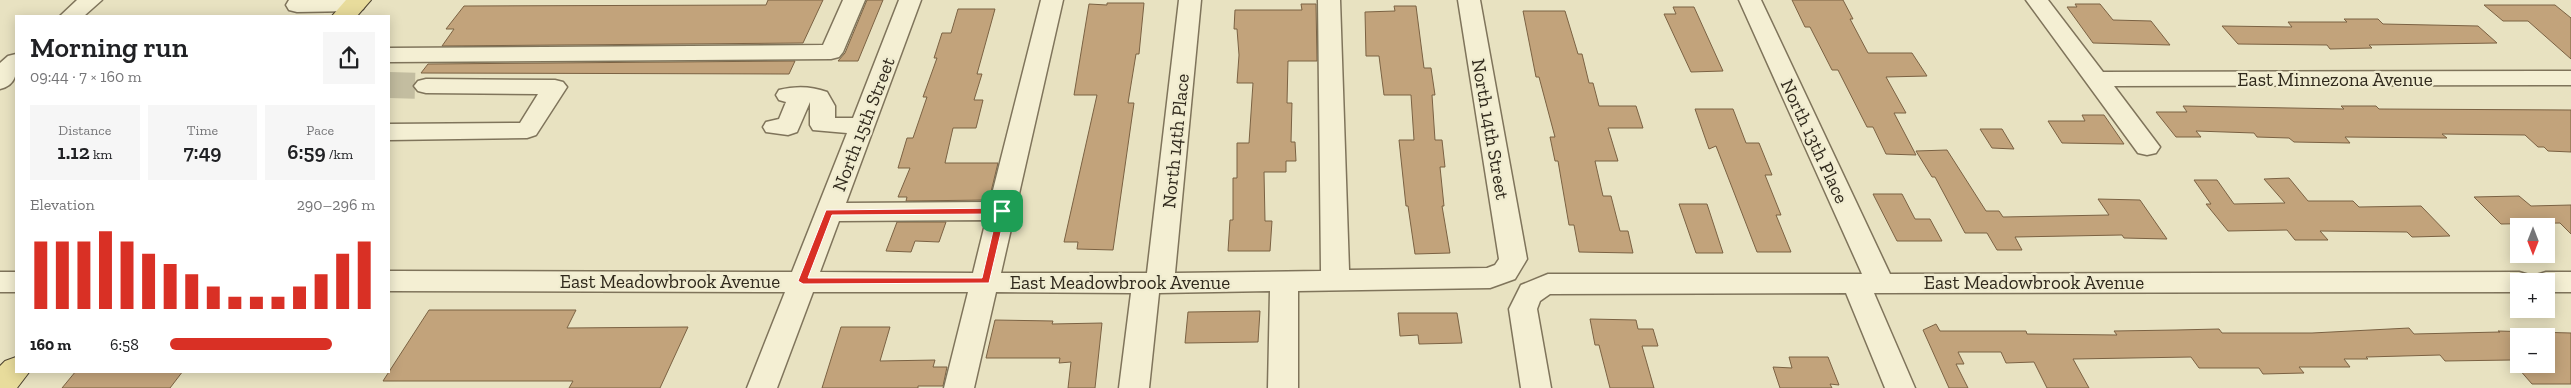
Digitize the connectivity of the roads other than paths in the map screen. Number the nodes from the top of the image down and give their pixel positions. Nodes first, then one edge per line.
1 (91, 0) edge
2 (854, 0) edge
3 (910, 0) edge
4 (1052, 0) edge
5 (1190, 0) edge
6 (1329, 0) edge
7 (1470, 0) edge
8 (1750, 0) edge
9 (2037, 0) edge
10 (297, 5) dead end
11 (353, 7) edge
12 (72, 15) edge
13 (390, 54) edge
14 (15, 62) edge
15 (2571, 78) edge
16 (2098, 79) junction
17 (0, 82) edge
18 (426, 86) tunnel mouth
19 (775, 126) dead end
20 (862, 126) junction
21 (390, 132) edge
22 (2147, 147) dead end
23 (1002, 211) junction
24 (829, 212) junction
25 (1513, 259) joint
26 (390, 281) edge
27 (803, 281) junction
28 (986, 281) junction
29 (1335, 281) junction
30 (0, 282) edge
31 (15, 282) edge
32 (1284, 282) junction
33 (1867, 282) junction
34 (2510, 282) edge
35 (2555, 282) edge
36 (2571, 282) edge
37 (1153, 283) junction
38 (15, 370) edge
39 (0, 386) edge
40 (762, 388) edge
41 (959, 388) edge
42 (1134, 388) edge
43 (1283, 388) edge
44 (1536, 388) edge
45 (1900, 388) edge

1 - 12 street
2 - 13 street
3 - 20 street, North 15th Street
4 - 23 street
5 - 37 street, North 14th Place
6 - 29 street
7 - 25 street, North 14th Street
8 - 33 street, North 13th Place
9 - 16 street
10 - 11 street
14 - 17 street
15 - 16 street, East Minnezona Avenue
16 - 22 street
18 - 21 street
19 - 20 street
20 - 24 street, North 15th Street
23 - 24 street
23 - 28 street
24 - 27 street, North 15th Street
25 - 29 street, East Meadowbrook Avenue
26 - 27 street, East Meadowbrook Avenue
27 - 28 street, East Meadowbrook Avenue
27 - 40 street, North 15th Street
28 - 37 street, East Meadowbrook Avenue
28 - 41 street
29 - 32 street, East Meadowbrook Avenue
30 - 31 street
32 - 37 street, East Meadowbrook Avenue
32 - 43 street
33 - 34 street, East Meadowbrook Avenue
33 - 44 street, East Meadowbrook Avenue
33 - 45 street, North 13th Place
35 - 36 street
37 - 42 street, North 14th Place
38 - 39 main road

